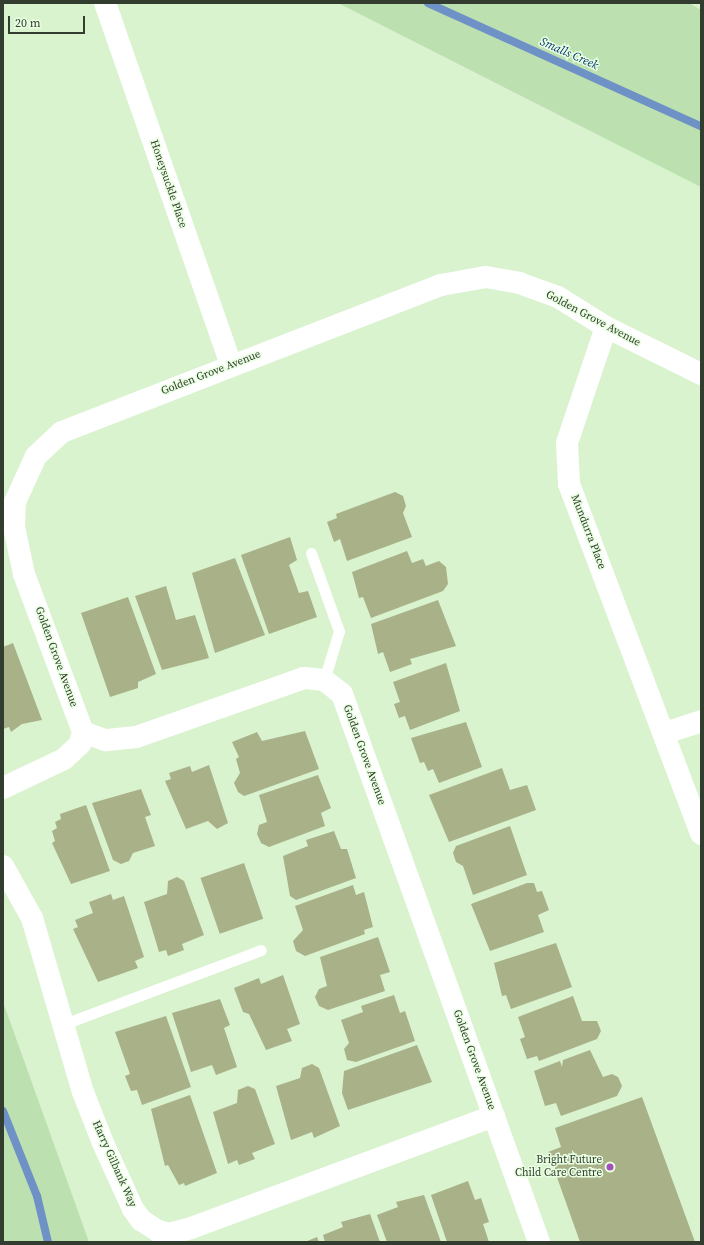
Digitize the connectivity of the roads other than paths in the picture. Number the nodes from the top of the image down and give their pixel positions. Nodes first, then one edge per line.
1 (105, 3) edge
2 (606, 327) junction
3 (231, 365) junction
4 (701, 374) edge
5 (9, 500) edge
6 (311, 553) dead end
7 (324, 680) junction
8 (701, 721) edge
9 (83, 732) junction
10 (665, 732) junction
11 (3, 788) edge
12 (701, 834) edge
13 (3, 866) edge
14 (261, 950) dead end
15 (64, 1024) junction
16 (494, 1116) junction
17 (538, 1242) edge

1 - 3 street, Honeysuckle Place
2 - 3 street, Golden Grove Avenue
2 - 4 street, Golden Grove Avenue
2 - 10 street, Mundurra Place
3 - 5 street, Golden Grove Avenue
5 - 9 street, Golden Grove Avenue
6 - 7 lane
7 - 9 street
7 - 16 street, Golden Grove Avenue
8 - 10 street
9 - 11 street
10 - 12 street, Mundurra Place
13 - 15 street, Harry Gilbank Way
14 - 15 lane
15 - 16 street, Harry Gilbank Way
16 - 17 street, Golden Grove Avenue

